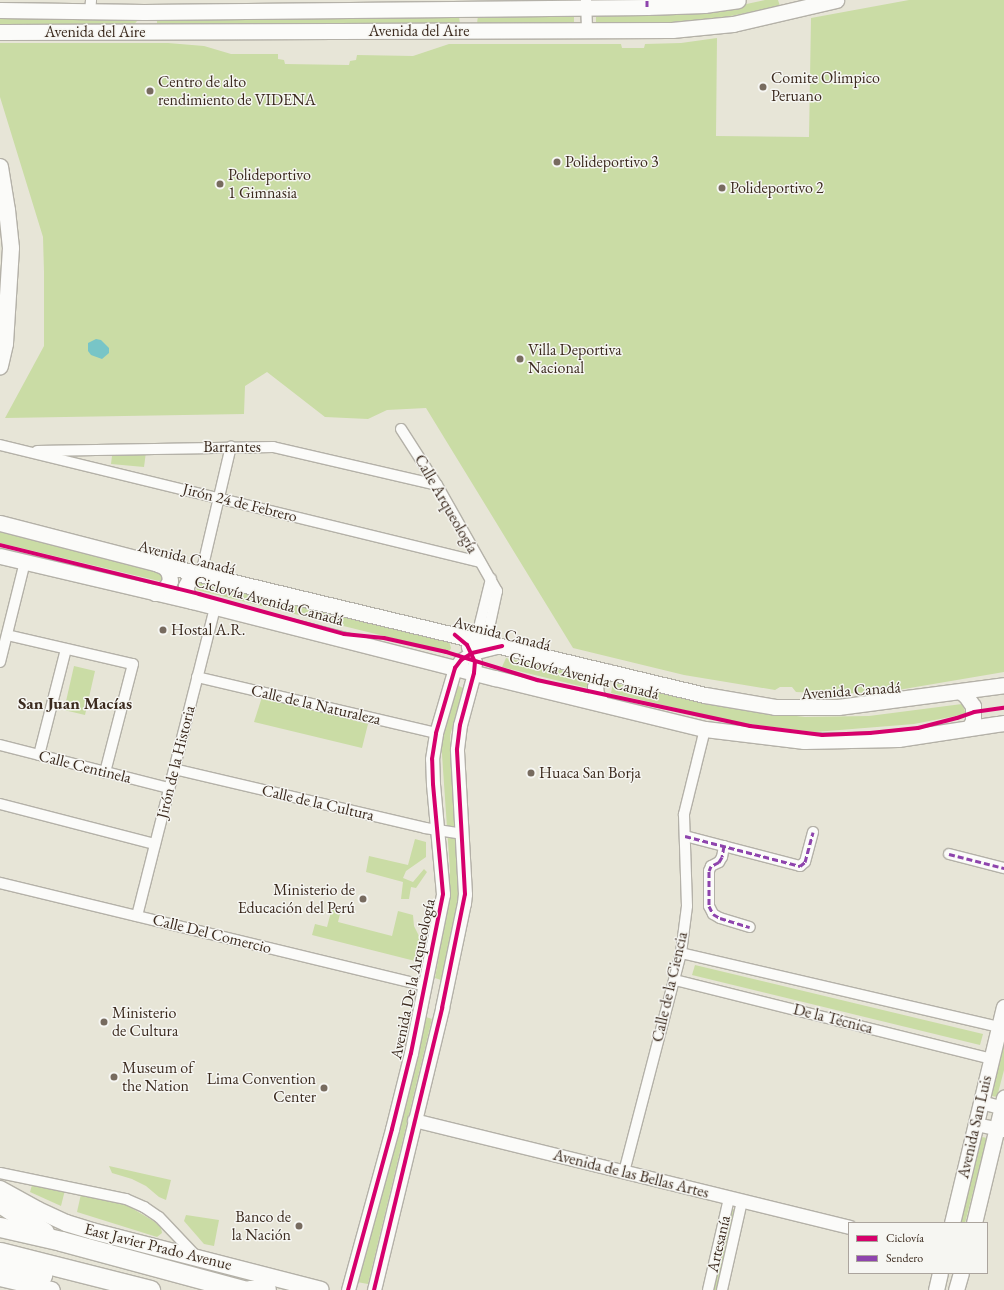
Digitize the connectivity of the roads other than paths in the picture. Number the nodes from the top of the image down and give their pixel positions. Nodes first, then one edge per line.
1 (738, 0) edge
2 (836, 0) edge
3 (811, 3) edge
4 (586, 4) edge
5 (647, 4) edge
6 (339, 5) edge
7 (90, 6) edge
8 (0, 10) edge
9 (466, 10) junction
10 (144, 12) junction
11 (587, 30) junction
12 (145, 31) junction
13 (467, 31) junction
14 (0, 32) edge
15 (0, 166) edge
16 (0, 366) edge
17 (402, 429) dead end
18 (0, 445) edge
19 (231, 446) junction
20 (22, 451) junction
21 (436, 485) junction
22 (220, 499) junction
23 (0, 523) edge
24 (0, 556) edge
25 (25, 562) junction
26 (480, 562) junction
27 (158, 564) junction
28 (198, 573) junction
29 (155, 592) junction
30 (192, 601) junction
31 (215, 607) junction
32 (7, 635) junction
33 (478, 645) junction
34 (66, 649) junction
35 (0, 662) edge
36 (455, 668) junction
37 (608, 672) junction
38 (474, 673) junction
39 (197, 677) junction
40 (1004, 685) edge
41 (961, 692) junction
42 (601, 703) junction
43 (1004, 723) edge
44 (969, 728) junction
45 (705, 729) junction
46 (436, 733) junction
47 (0, 745) edge
48 (39, 755) junction
49 (174, 769) junction
50 (105, 772) junction
51 (169, 788) junction
52 (0, 804) edge
53 (436, 830) junction
54 (813, 832) dead end
55 (462, 834) junction
56 (685, 836) junction
57 (155, 844) junction
58 (724, 846) junction
59 (949, 854) dead end
60 (1004, 868) edge
61 (0, 882) edge
62 (137, 916) junction
63 (750, 927) dead end
64 (681, 953) junction
65 (675, 980) junction
66 (425, 986) junction
67 (1004, 1007) edge
68 (999, 1028) junction
69 (991, 1059) junction
70 (981, 1102) junction
71 (1003, 1104) edge
72 (414, 1120) junction
73 (976, 1124) junction
74 (1000, 1130) edge
75 (624, 1172) junction
76 (0, 1173) edge
77 (0, 1189) edge
78 (729, 1198) junction
79 (742, 1201) junction
80 (0, 1203) edge
81 (952, 1222) edge
82 (974, 1222) edge
83 (0, 1227) edge
84 (848, 1227) edge
85 (364, 1230) junction
86 (386, 1235) junction
87 (61, 1241) junction
88 (0, 1252) edge
89 (197, 1257) junction
90 (0, 1267) edge
91 (940, 1274) edge
92 (961, 1274) edge
93 (0, 1278) edge
94 (52, 1290) edge
95 (115, 1290) edge
96 (150, 1290) edge
97 (243, 1290) edge
98 (249, 1290) edge
99 (266, 1290) edge
100 (321, 1290) edge
101 (348, 1290) edge
102 (374, 1290) edge
103 (708, 1290) edge
104 (722, 1290) edge
105 (936, 1290) edge
106 (956, 1290) edge

1 - 5 main road, Avenida del Aire
2 - 3 main road, Avenida del Aire
3 - 11 main road, Avenida del Aire
4 - 5 main road, Avenida del Aire
4 - 9 main road, Avenida del Aire
4 - 11 street
6 - 9 main road, Avenida del Aire
6 - 10 main road, Avenida del Aire
7 - 8 main road, Avenida del Aire
7 - 10 main road, Avenida del Aire
9 - 13 main road
10 - 12 main road
11 - 13 main road, Avenida del Aire
12 - 13 main road, Avenida del Aire
12 - 14 main road, Avenida del Aire
15 - 16 main road
17 - 21 street, Calle Arqueología
18 - 20 street, Jirón 24 de Febrero
19 - 20 street, Barrantes
19 - 21 street, Barrantes
19 - 22 street
20 - 22 street, Jirón 24 de Febrero
21 - 26 street, Calle Arqueología
22 - 26 street, Jirón 24 de Febrero
22 - 28 street
23 - 27 main road, Avenida Canadá
24 - 25 main road
25 - 29 main road
25 - 32 street
26 - 33 street, Calle Arqueología
27 - 28 main road, Avenida Canadá
27 - 29 main road
28 - 30 main road
28 - 33 main road, Avenida Canadá
29 - 30 main road
30 - 31 main road
31 - 36 main road
31 - 39 street, Jirón de la Historia
32 - 34 street
32 - 35 street
33 - 36 street
33 - 37 main road, Avenida Canadá
33 - 38 street, Avenida De la Arqueología
34 - 48 street
34 - 50 street
36 - 38 main road
36 - 46 street, Avenida De la Arqueología
37 - 41 main road, Avenida Canadá
37 - 42 main road
38 - 42 main road
38 - 55 street, Avenida De la Arqueología
39 - 46 street, Calle de la Naturaleza
39 - 49 street, Jirón de la Historia
40 - 41 main road, Avenida Canadá
41 - 44 main road
42 - 45 main road
43 - 44 main road
44 - 45 main road
45 - 56 street, Calle de la Ciencia
46 - 53 street, Avenida De la Arqueología
47 - 48 street, Calle Centinela
48 - 50 street, Calle Centinela
49 - 51 street, Jirón de la Historia
49 - 53 street, Calle de la Cultura
50 - 51 street, Calle Centinela
51 - 57 street, Jirón de la Historia
52 - 57 street
53 - 55 street, Calle de la Cultura
53 - 66 street, Avenida De la Arqueología
54 - 58 street
55 - 72 street, Avenida De la Arqueología
56 - 58 street
56 - 64 street, Calle de la Ciencia
57 - 62 street, Jirón de la Historia
58 - 63 street
59 - 60 street
61 - 62 street, Calle Del Comercio
62 - 66 street, Calle Del Comercio
64 - 65 street, Calle de la Ciencia
64 - 68 street, De la Técnica
65 - 69 street, De la Técnica
65 - 75 street, Calle de la Ciencia
66 - 85 street, Avenida De la Arqueología
67 - 68 main road, Avenida San Luis
68 - 69 main road, Avenida San Luis
69 - 70 main road, Avenida San Luis
70 - 71 street
70 - 73 main road, Avenida San Luis
71 - 74 main road, Avenida San Luis
72 - 75 street, Avenida de las Bellas Artes
72 - 86 street, Avenida De la Arqueología
73 - 74 street
73 - 81 main road, Avenida San Luis
74 - 82 main road, Avenida San Luis
75 - 78 street, Avenida de las Bellas Artes
76 - 89 street
77 - 89 main road, East Javier Prado Avenue
78 - 79 street, Avenida de las Bellas Artes
78 - 103 street, Artesanía
79 - 84 street, Avenida de las Bellas Artes
79 - 104 street, Artesanía
80 - 87 highway
83 - 87 highway, East Javier Prado Avenue
85 - 86 street
85 - 101 street, Avenida De la Arqueología
86 - 102 street, Avenida De la Arqueología
87 - 97 highway, East Javier Prado Avenue
88 - 96 highway
89 - 100 main road, East Javier Prado Avenue
90 - 95 highway
91 - 105 main road
92 - 106 main road
93 - 94 main road
98 - 99 highway

